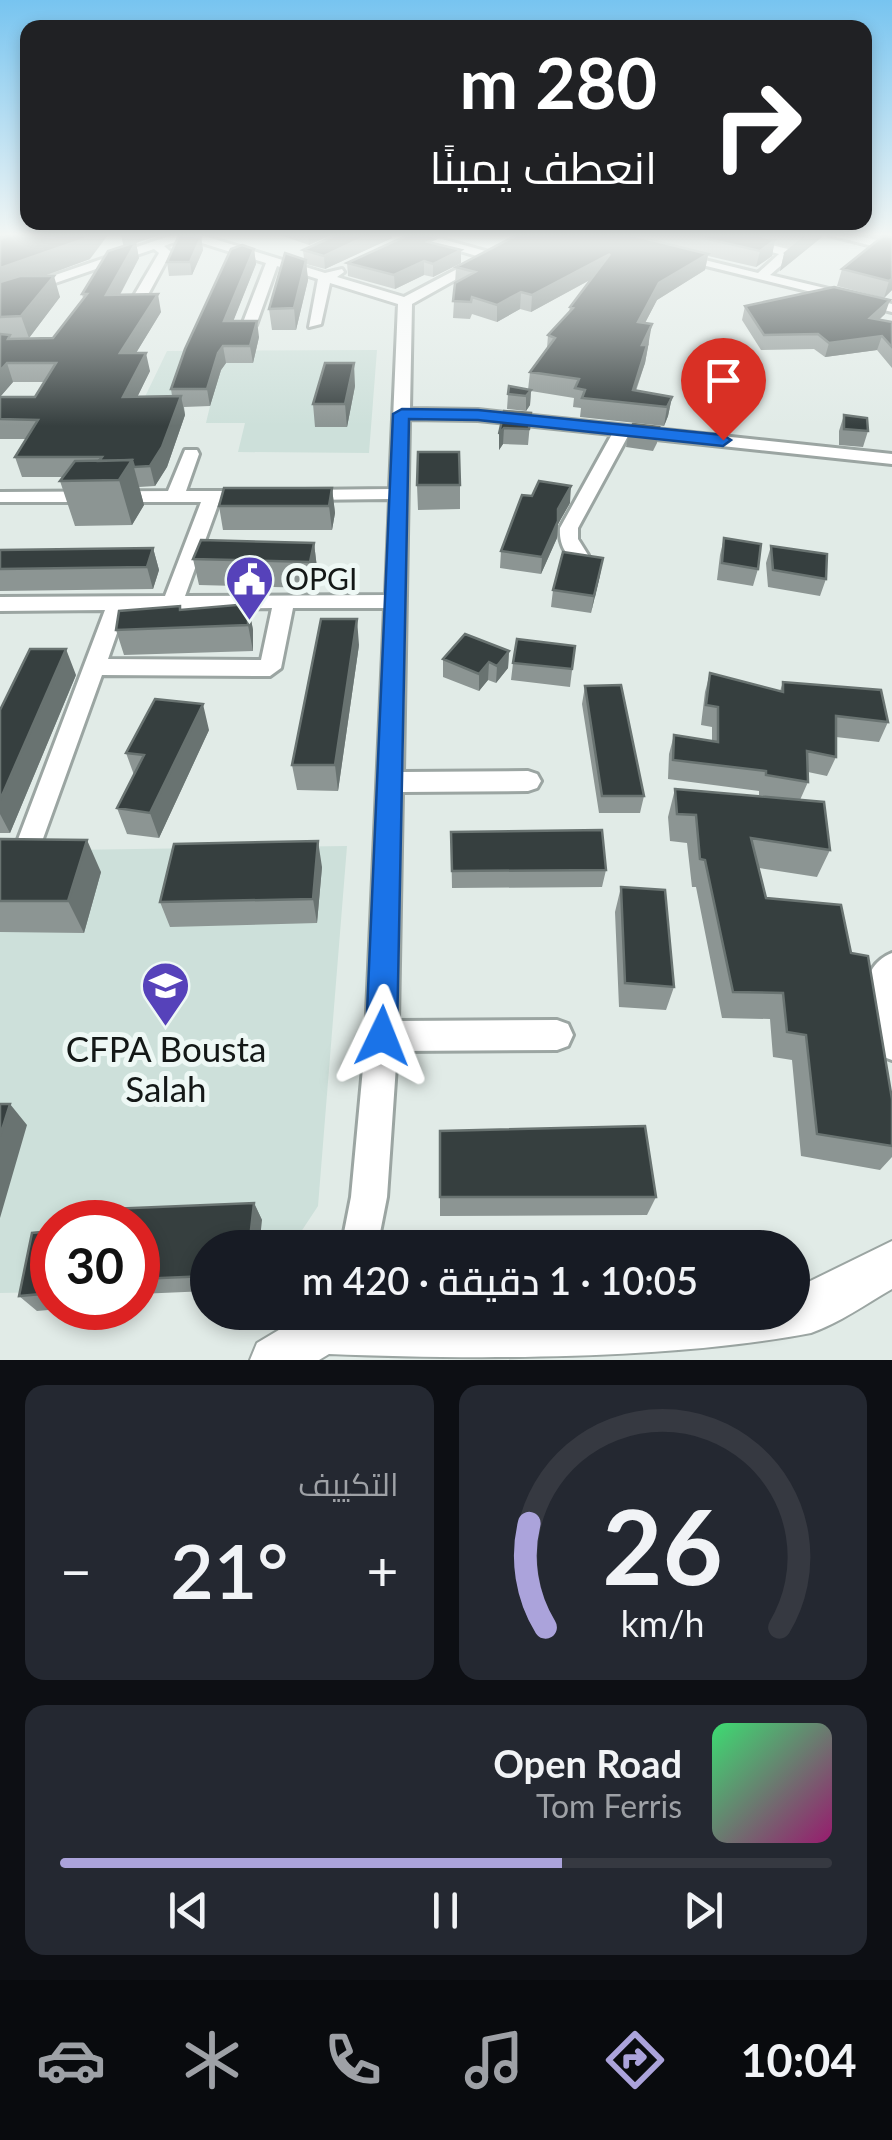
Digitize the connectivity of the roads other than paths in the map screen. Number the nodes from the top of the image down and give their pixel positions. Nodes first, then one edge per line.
1 (16, 298) edge
2 (262, 298) edge
3 (320, 298) edge
4 (393, 298) edge
5 (412, 298) edge
6 (852, 298) edge
7 (405, 302) junction
8 (892, 308) edge
9 (0, 319) edge
10 (314, 324) dead end
11 (250, 325) edge
12 (402, 414) junction
13 (622, 431) junction
14 (192, 454) dead end
15 (892, 460) edge
16 (400, 494) junction
17 (174, 496) junction
18 (212, 496) junction
19 (0, 498) edge
20 (578, 556) edge
21 (395, 601) junction
22 (284, 602) junction
23 (0, 604) edge
24 (118, 604) junction
25 (172, 604) junction
26 (95, 667) junction
27 (528, 780) dead end
28 (391, 782) junction
29 (27, 850) edge
30 (892, 967) edge
31 (557, 1035) dead end
32 (382, 1036) junction
33 (892, 1045) edge
34 (363, 1230) edge
35 (892, 1264) edge
36 (810, 1309) edge
37 (316, 1330) edge
38 (453, 1330) edge
39 (714, 1330) edge
40 (274, 1360) edge

1 - 9 street
2 - 11 street
3 - 10 street
4 - 7 street
5 - 7 street
6 - 8 street
7 - 12 street
12 - 13 street
12 - 16 street
13 - 15 street
13 - 20 street
14 - 17 street
16 - 18 street
16 - 21 street
17 - 18 street
17 - 19 street
18 - 25 street
21 - 22 street
21 - 28 street
22 - 25 street
22 - 26 street
23 - 24 street
24 - 25 street
24 - 26 street
26 - 29 street
27 - 28 street
28 - 32 street
30 - 33 street
31 - 32 street
32 - 34 street
35 - 36 street
37 - 40 street
38 - 39 street

